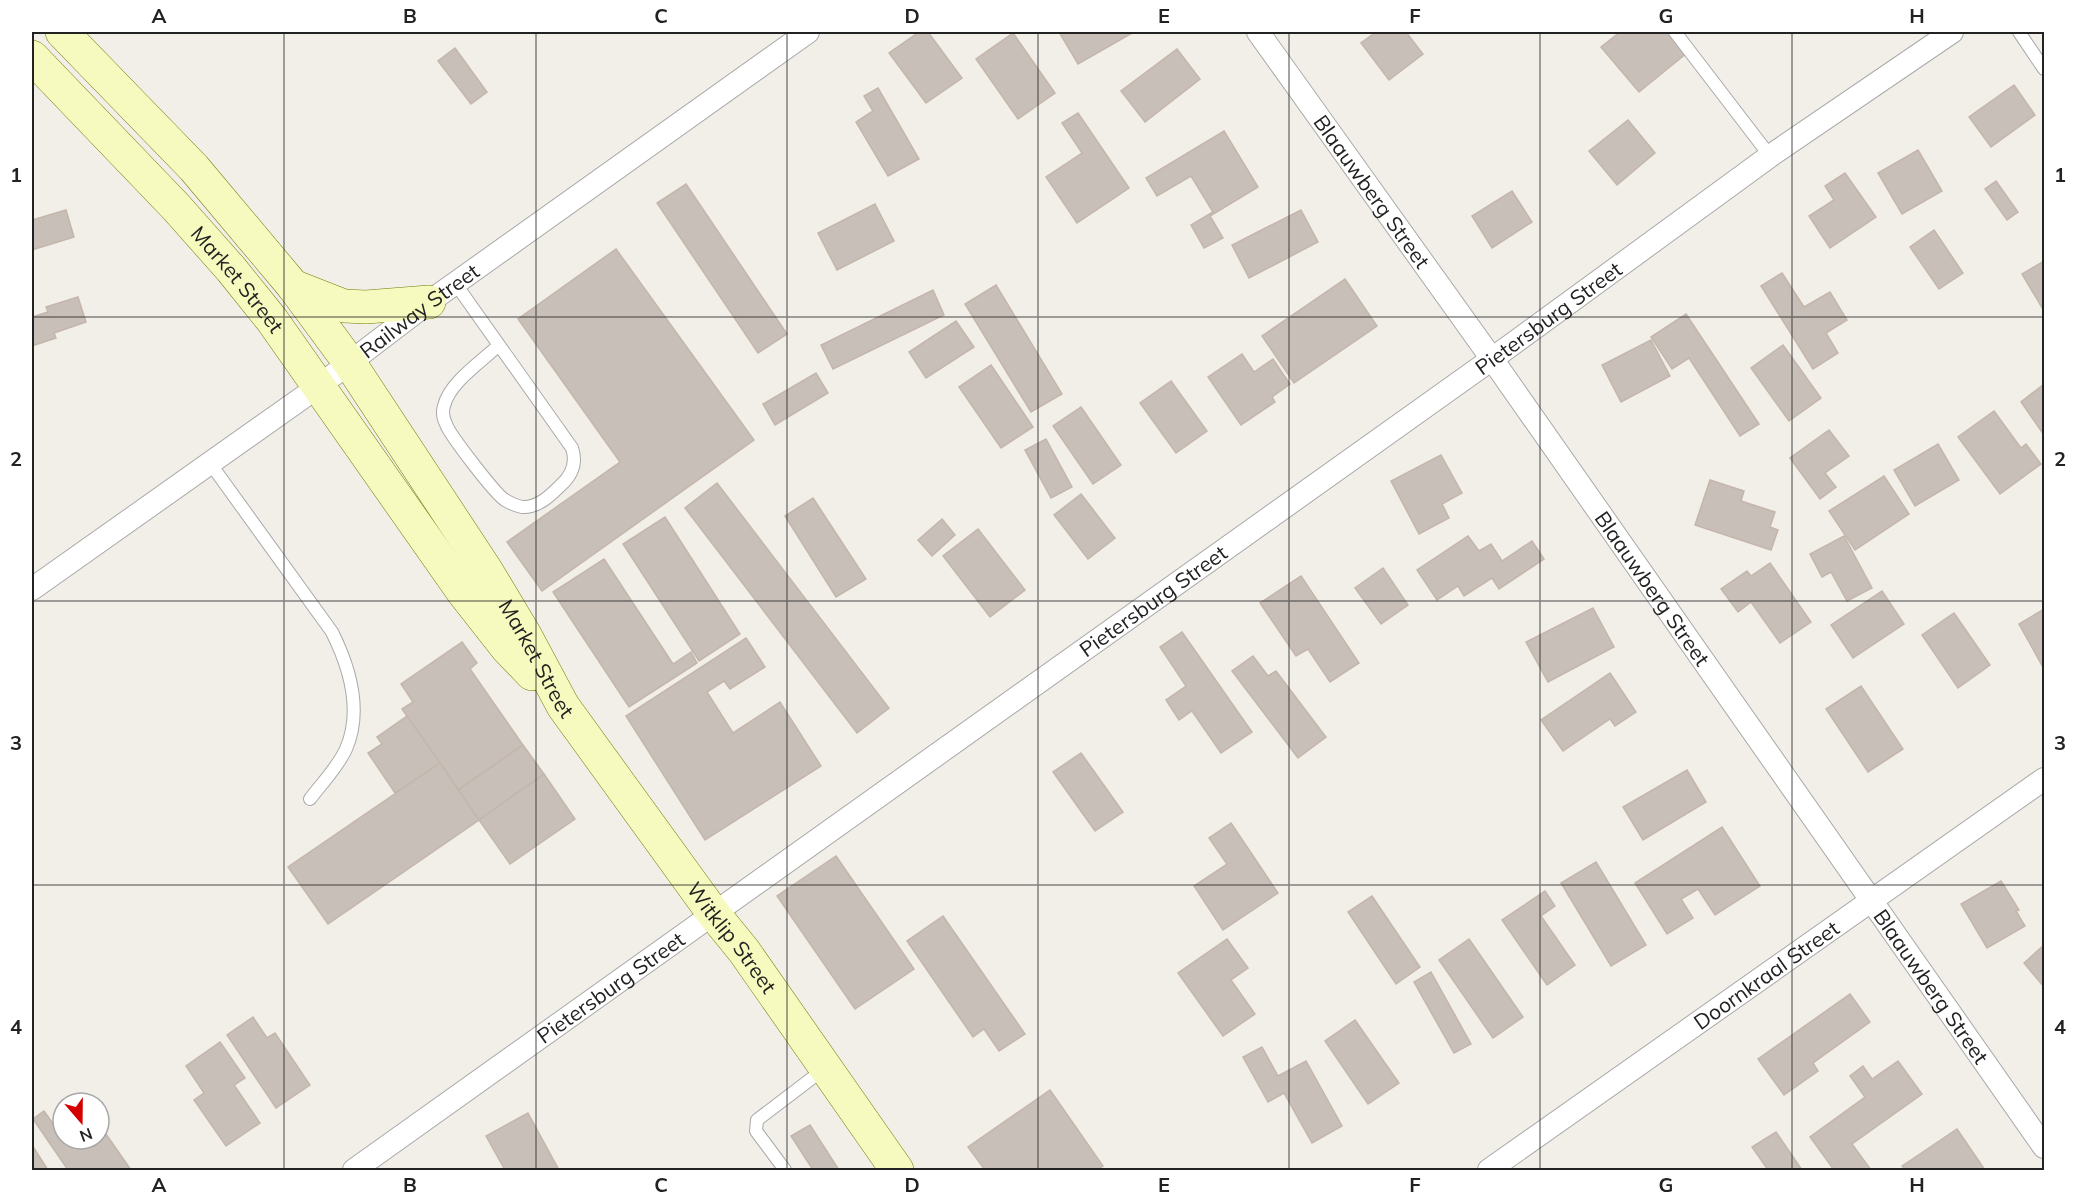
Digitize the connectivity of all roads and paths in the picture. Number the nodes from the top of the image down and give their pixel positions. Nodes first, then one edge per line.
1 (62, 32) edge
2 (808, 32) edge
3 (1258, 32) edge
4 (1675, 32) edge
5 (1952, 32) edge
6 (2019, 32) edge
7 (32, 57) edge
8 (2044, 69) edge
9 (1770, 156) junction
10 (293, 286) junction
11 (442, 292) junction
12 (499, 345) junction
13 (1492, 358) junction
14 (349, 362) junction
15 (319, 386) junction
16 (210, 463) junction
17 (32, 589) edge
18 (563, 706) junction
19 (2044, 779) edge
20 (310, 799) dead end
21 (1872, 902) junction
22 (713, 913) junction
23 (825, 1068) junction
24 (2044, 1147) edge
25 (354, 1170) edge
26 (785, 1170) edge
27 (897, 1170) edge
28 (1489, 1170) edge

1 - 10 main road, Market Street
2 - 11 street, Railway Street
3 - 13 street, Blaauwberg Street
4 - 9 lane
5 - 9 street, Pietersburg Street
6 - 8 lane
7 - 15 main road, Market Street
9 - 13 street, Pietersburg Street
10 - 11 main road
10 - 14 main road, Market Street
11 - 12 lane
11 - 14 street, Railway Street
12 - 12 lane
13 - 21 street, Blaauwberg Street
13 - 22 street, Pietersburg Street
14 - 15 street, Railway Street
14 - 18 main road, Market Street
15 - 16 street, Railway Street
15 - 18 main road, Market Street
16 - 17 street, Railway Street
16 - 20 lane
18 - 22 main road, Witklip Street
19 - 21 street, Doornkraal Street
21 - 24 street, Blaauwberg Street
21 - 28 street, Doornkraal Street
22 - 23 main road, Witklip Street
22 - 25 street, Pietersburg Street
23 - 26 lane
23 - 27 main road, Witklip Street

